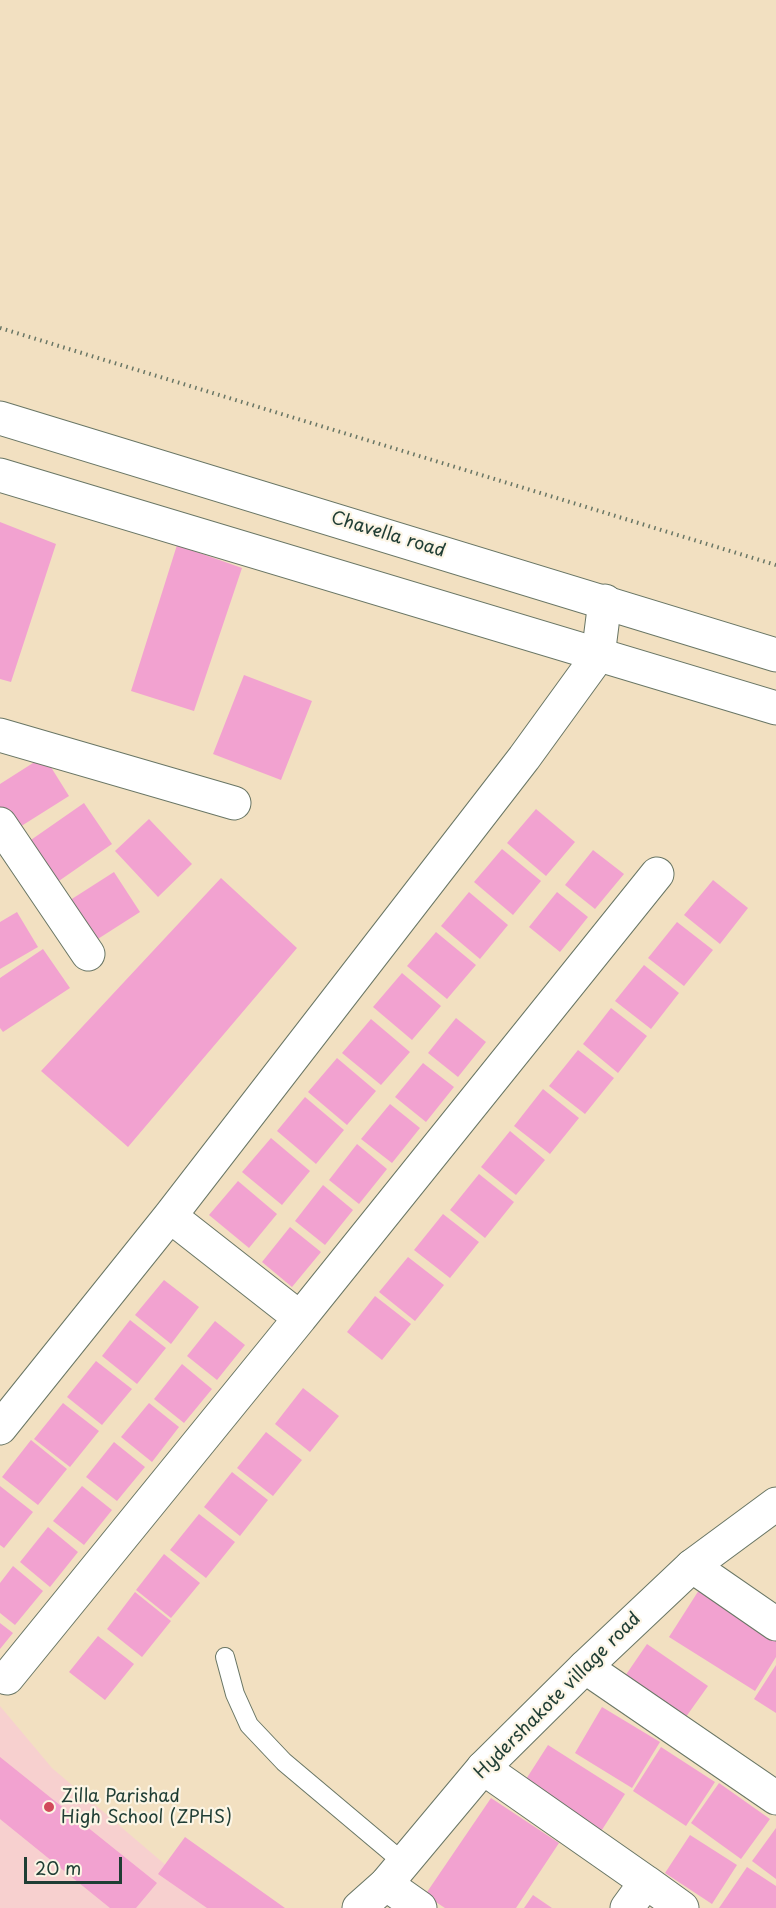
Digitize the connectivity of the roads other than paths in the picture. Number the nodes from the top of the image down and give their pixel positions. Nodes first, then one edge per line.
1 (0, 417) edge
2 (0, 475) edge
3 (605, 601) junction
4 (776, 655) edge
5 (598, 656) junction
6 (776, 708) edge
7 (0, 735) edge
8 (234, 803) dead end
9 (0, 824) edge
10 (657, 874) dead end
11 (88, 954) dead end
12 (170, 1216) junction
13 (300, 1318) junction
14 (0, 1428) edge
15 (776, 1504) edge
16 (692, 1566) junction
17 (776, 1624) edge
18 (225, 1657) dead end
19 (585, 1667) junction
20 (7, 1678) dead end
21 (483, 1768) junction
22 (776, 1798) edge
23 (395, 1873) junction
24 (645, 1882) junction
25 (359, 1908) edge
26 (420, 1908) edge
27 (627, 1908) edge
28 (682, 1908) edge

1 - 3 main road, Chavella road
2 - 5 main road
3 - 4 main road, Chavella road
3 - 5 main road
5 - 6 main road
5 - 12 main road
7 - 8 main road
9 - 11 main road
10 - 13 main road
12 - 13 main road
12 - 14 main road
13 - 20 main road
15 - 16 main road, Hydershakote village road
16 - 17 main road
16 - 19 main road, Hydershakote village road
18 - 23 lane
19 - 21 main road, Hydershakote village road
19 - 22 main road
21 - 23 main road, Hydershakote village road
21 - 24 main road
23 - 25 main road, Hydershakote village road
23 - 26 main road
24 - 27 main road
24 - 28 main road

